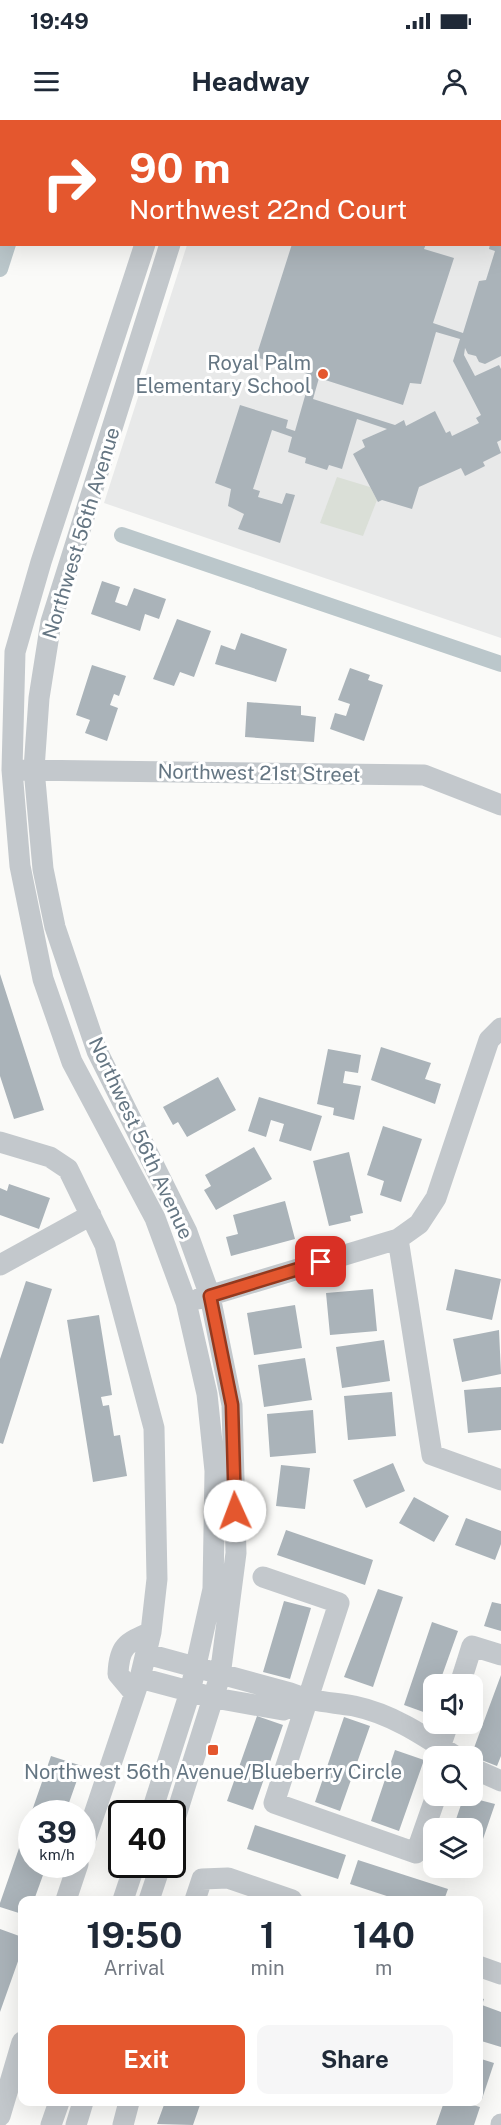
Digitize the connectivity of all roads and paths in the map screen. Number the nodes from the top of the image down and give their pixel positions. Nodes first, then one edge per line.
1 (144, 246) edge
2 (169, 246) edge
3 (12, 770) junction
4 (34, 770) junction
5 (501, 805) edge
6 (501, 1028) edge
7 (0, 1142) edge
8 (91, 1215) junction
9 (398, 1239) junction
10 (0, 1265) edge
11 (210, 1296) junction
12 (186, 1302) junction
13 (501, 1480) edge
14 (263, 1577) dead end
15 (151, 1632) junction
16 (147, 1654) junction
17 (501, 1655) edge
18 (196, 1669) junction
19 (463, 1674) edge
20 (220, 1676) junction
21 (137, 1685) junction
22 (190, 1692) junction
23 (215, 1698) junction
24 (306, 1700) junction
25 (439, 1746) edge
26 (483, 1773) edge
27 (501, 1781) edge
28 (155, 1800) edge
29 (181, 1800) edge
30 (433, 1806) edge
31 (96, 1808) edge
32 (73, 1878) edge
33 (130, 1878) edge
34 (156, 1878) edge
35 (67, 1896) edge
36 (124, 1896) edge
37 (150, 1896) edge
38 (196, 1896) edge
39 (280, 1896) edge
40 (483, 1968) edge
41 (501, 1974) edge
42 (18, 2055) edge
43 (58, 2106) edge
44 (82, 2106) edge
45 (128, 2106) edge
46 (0, 2116) edge
47 (51, 2125) edge
48 (76, 2125) edge
49 (123, 2125) edge

1 - 3 street, Northwest 56th Avenue
2 - 4 street, Northwest 56th Avenue
3 - 4 street, Northwest 21st Street
3 - 12 street, Northwest 56th Avenue
4 - 5 street, Northwest 21st Street
4 - 11 street, Northwest 56th Avenue
6 - 9 street
7 - 8 street
8 - 10 street
8 - 15 street
9 - 11 street
9 - 13 street
11 - 12 street
11 - 20 street, Northwest 56th Avenue
12 - 18 street, Northwest 56th Avenue
14 - 24 street
15 - 16 street
15 - 21 street
16 - 18 street
16 - 21 street
17 - 19 street
18 - 20 street
18 - 22 street, Northwest 56th Avenue
20 - 23 street, Northwest 56th Avenue
20 - 24 street
21 - 22 street
21 - 31 street
22 - 23 street
22 - 28 street, Northwest 56th Avenue
23 - 24 street
23 - 29 street, Northwest 56th Avenue
24 - 25 street
24 - 30 street
26 - 27 street
32 - 35 street
33 - 36 street
34 - 37 street
38 - 39 street
40 - 41 street
42 - 46 street
43 - 47 street
44 - 48 street
45 - 49 street

